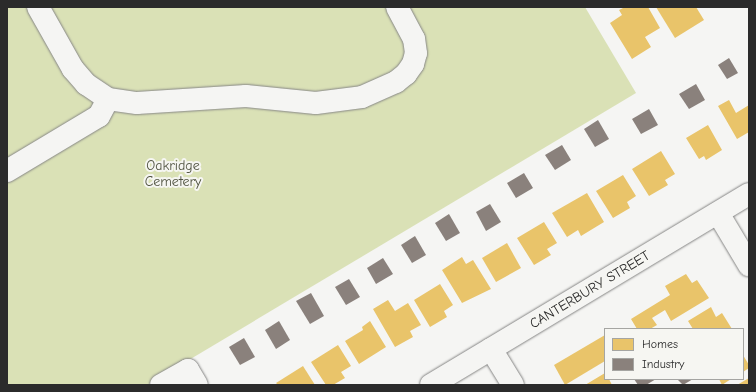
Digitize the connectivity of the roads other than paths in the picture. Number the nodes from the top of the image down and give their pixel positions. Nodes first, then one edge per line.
1 (38, 7) edge
2 (397, 7) edge
3 (108, 99) junction
4 (7, 171) edge
5 (749, 194) edge
6 (718, 213) junction
7 (749, 265) edge
8 (491, 349) junction
9 (161, 385) edge
10 (197, 385) edge
11 (431, 385) edge
12 (513, 385) edge

1 - 3 street
2 - 3 street
3 - 4 street
5 - 6 street, CANTERBURY STREET
6 - 7 street
6 - 8 street, CANTERBURY STREET
8 - 11 street, CANTERBURY STREET
8 - 12 street
9 - 10 street

